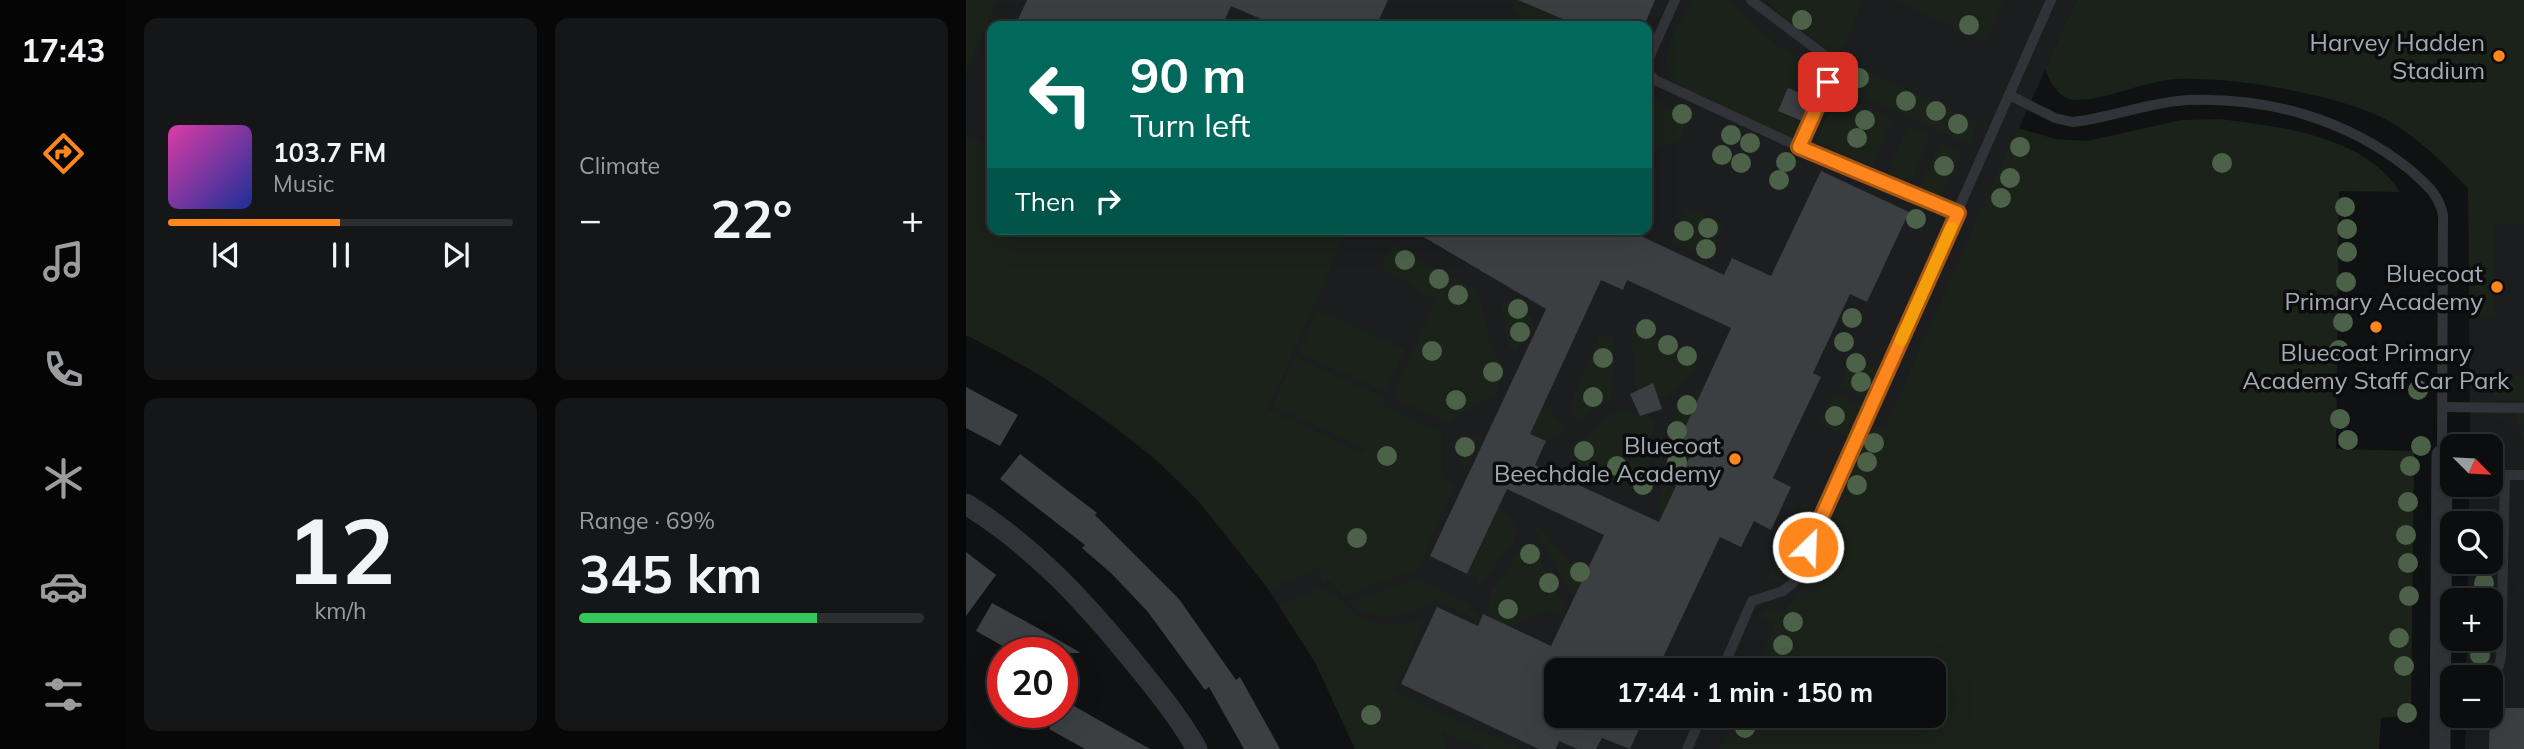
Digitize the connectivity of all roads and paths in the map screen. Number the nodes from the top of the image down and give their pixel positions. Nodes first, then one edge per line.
1 (1675, 0) edge
2 (1751, 0) edge
3 (2051, 0) edge
4 (1652, 51) edge
5 (1652, 77) edge
6 (2009, 95) junction
7 (1799, 147) junction
8 (1958, 213) junction
9 (2444, 407) junction
10 (2524, 408) edge
11 (2444, 434) edge
12 (2505, 475) joint
13 (2524, 475) edge
14 (2445, 497) edge
15 (966, 503) edge
16 (1727, 658) edge
17 (2446, 665) edge
18 (2496, 665) edge
19 (1697, 728) edge
20 (2442, 728) edge
21 (1197, 749) edge
22 (1687, 749) edge
23 (2440, 749) edge

1 - 4 lane
2 - 7 lane
3 - 6 lane
5 - 7 lane
6 - 8 lane
6 - 9 lane
7 - 8 lane
8 - 16 lane
9 - 10 lane
9 - 11 lane
12 - 13 lane
12 - 18 lane
14 - 17 street
15 - 21 street
19 - 22 lane
20 - 23 street

